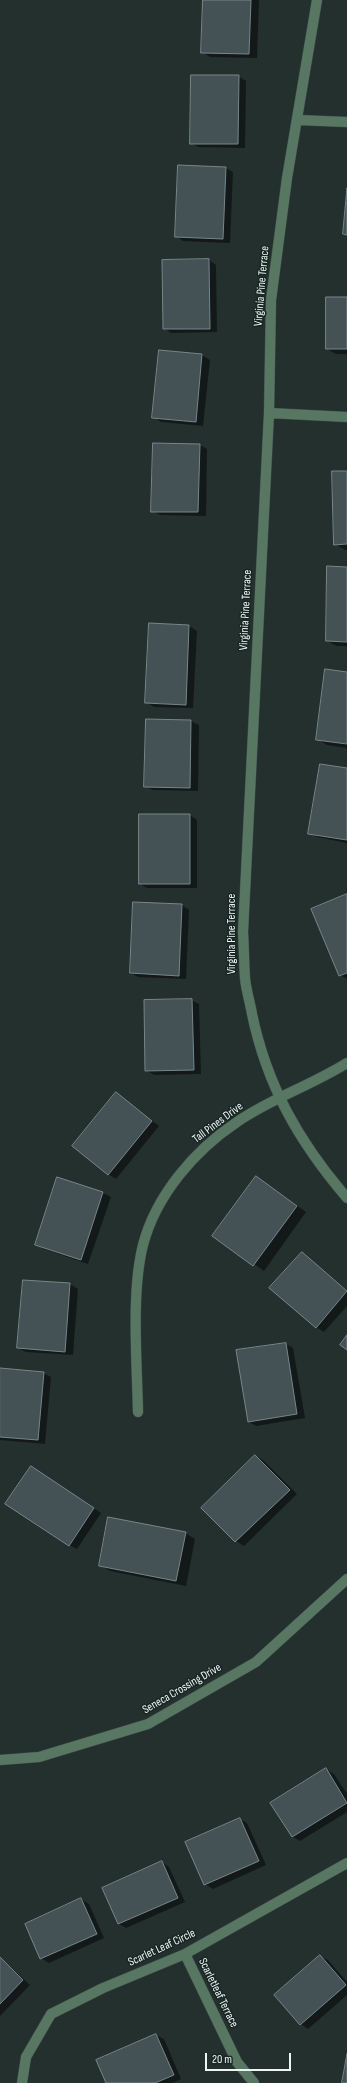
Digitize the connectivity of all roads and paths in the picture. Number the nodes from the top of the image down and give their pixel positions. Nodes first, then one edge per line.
1 (317, 0) edge
2 (298, 120) junction
3 (347, 122) edge
4 (269, 413) junction
5 (347, 417) edge
6 (347, 1063) edge
7 (279, 1099) junction
8 (347, 1198) edge
9 (138, 1412) dead end
10 (347, 1579) edge
11 (0, 1760) edge
12 (347, 1863) edge
13 (185, 1954) junction
14 (22, 2083) edge
15 (254, 2083) edge

1 - 2 street, Virginia Pine Terrace
2 - 3 street
2 - 4 street, Virginia Pine Terrace
4 - 5 street
4 - 7 street, Virginia Pine Terrace
6 - 7 street, Tall Pines Drive
7 - 8 street, Virginia Pine Terrace
7 - 9 street, Tall Pines Drive
10 - 11 street, Seneca Crossing Drive
12 - 13 street, Scarlet Leaf Circle
13 - 14 street, Scarlet Leaf Circle
13 - 15 street, Scarletleaf Terrace

